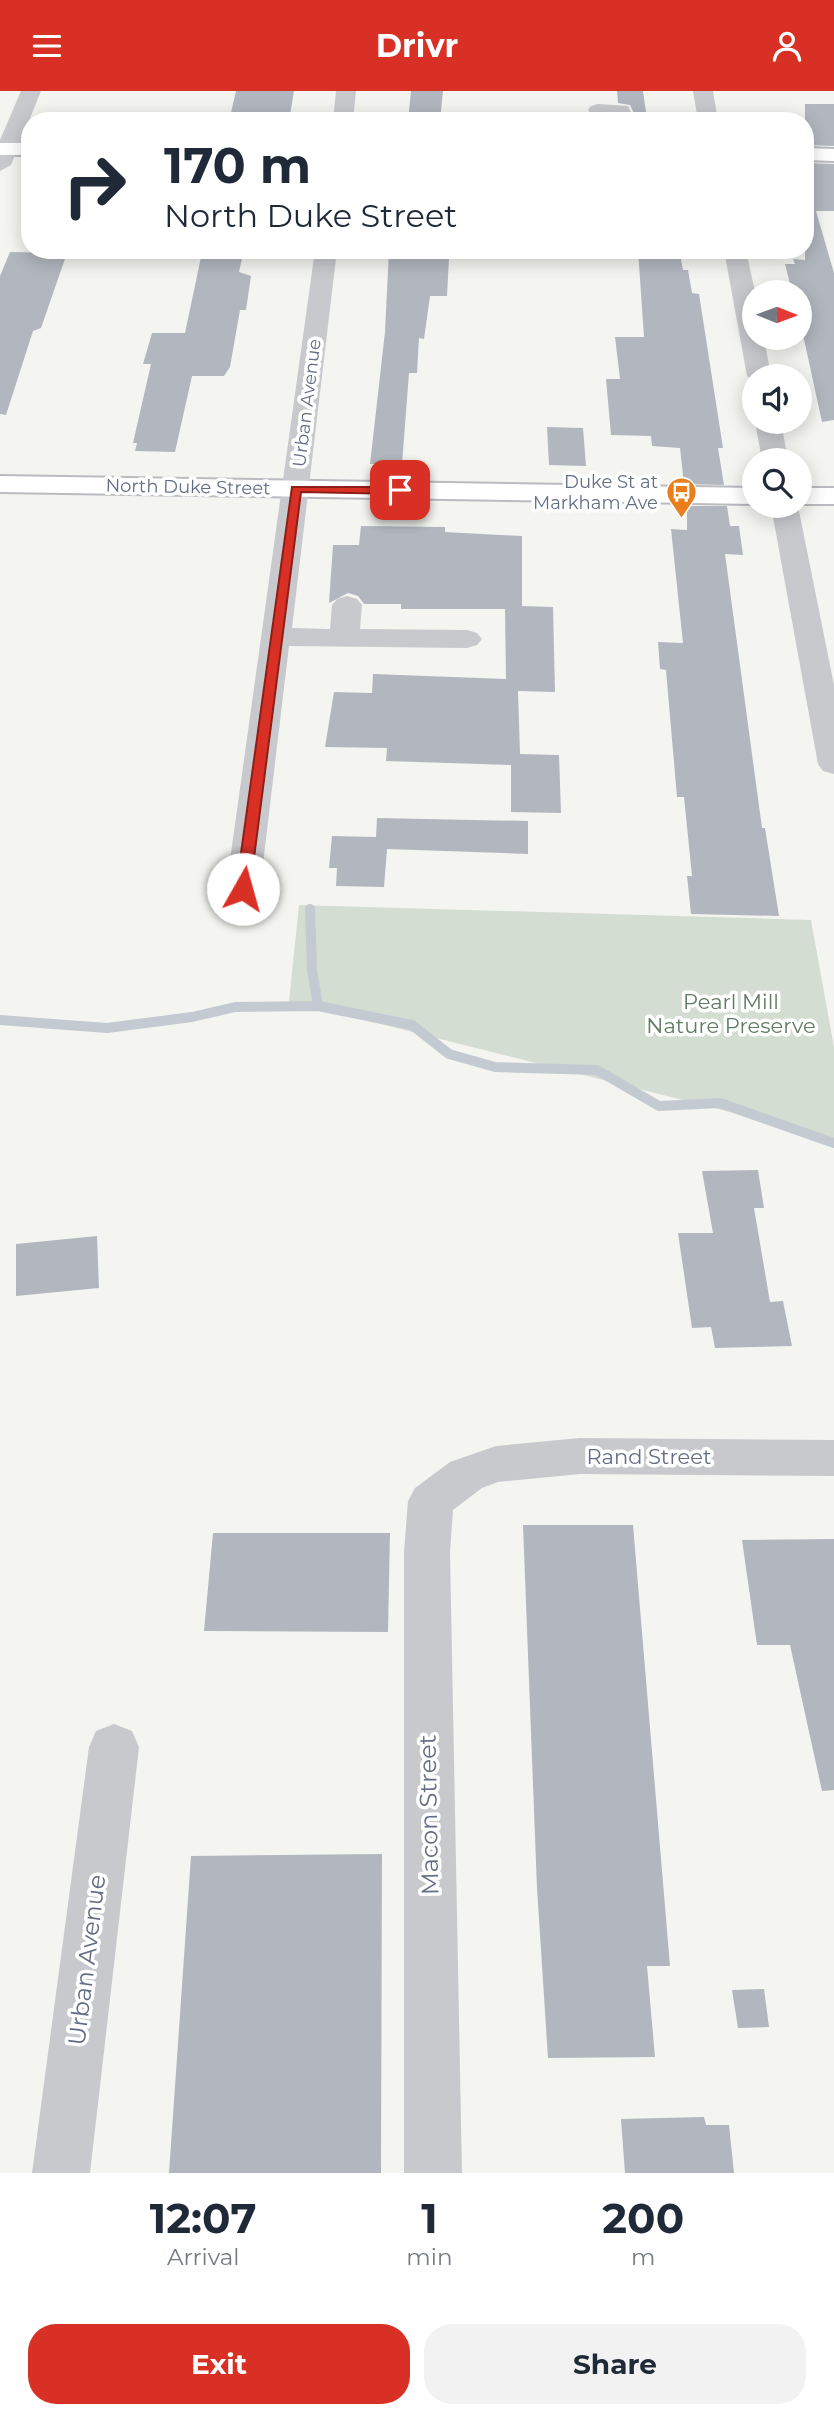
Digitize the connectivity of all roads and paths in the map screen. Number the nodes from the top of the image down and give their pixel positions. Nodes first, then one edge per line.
1 (31, 91) edge
2 (346, 91) edge
3 (703, 91) edge
4 (598, 110) dead end
5 (21, 112) edge
6 (344, 112) edge
7 (622, 112) edge
8 (706, 112) edge
9 (21, 113) edge
10 (21, 151) edge
11 (2, 154) edge
12 (814, 155) edge
13 (834, 155) edge
14 (325, 259) edge
15 (737, 259) edge
16 (757, 364) edge
17 (0, 484) edge
18 (296, 489) junction
19 (742, 496) edge
20 (812, 496) edge
21 (834, 496) edge
22 (786, 518) edge
23 (347, 605) dead end
24 (276, 637) junction
25 (344, 638) junction
26 (467, 639) dead end
27 (834, 764) edge
28 (243, 889) dead end
29 (834, 1458) edge
30 (466, 1475) joint
31 (114, 1747) dead end
32 (61, 2173) edge
33 (433, 2173) edge

1 - 5 street
2 - 6 street
3 - 8 street
4 - 7 street
9 - 11 street
10 - 11 main road
12 - 13 main road
14 - 18 street, Urban Avenue
15 - 16 street
17 - 18 main road, North Duke Street
18 - 19 main road, North Duke Street
18 - 24 street, Urban Avenue
20 - 21 main road
22 - 27 street
23 - 25 street
24 - 25 street
24 - 28 street, Urban Avenue
25 - 26 street
29 - 30 street, Rand Street
30 - 33 street, Macon Street
31 - 32 street, Urban Avenue

